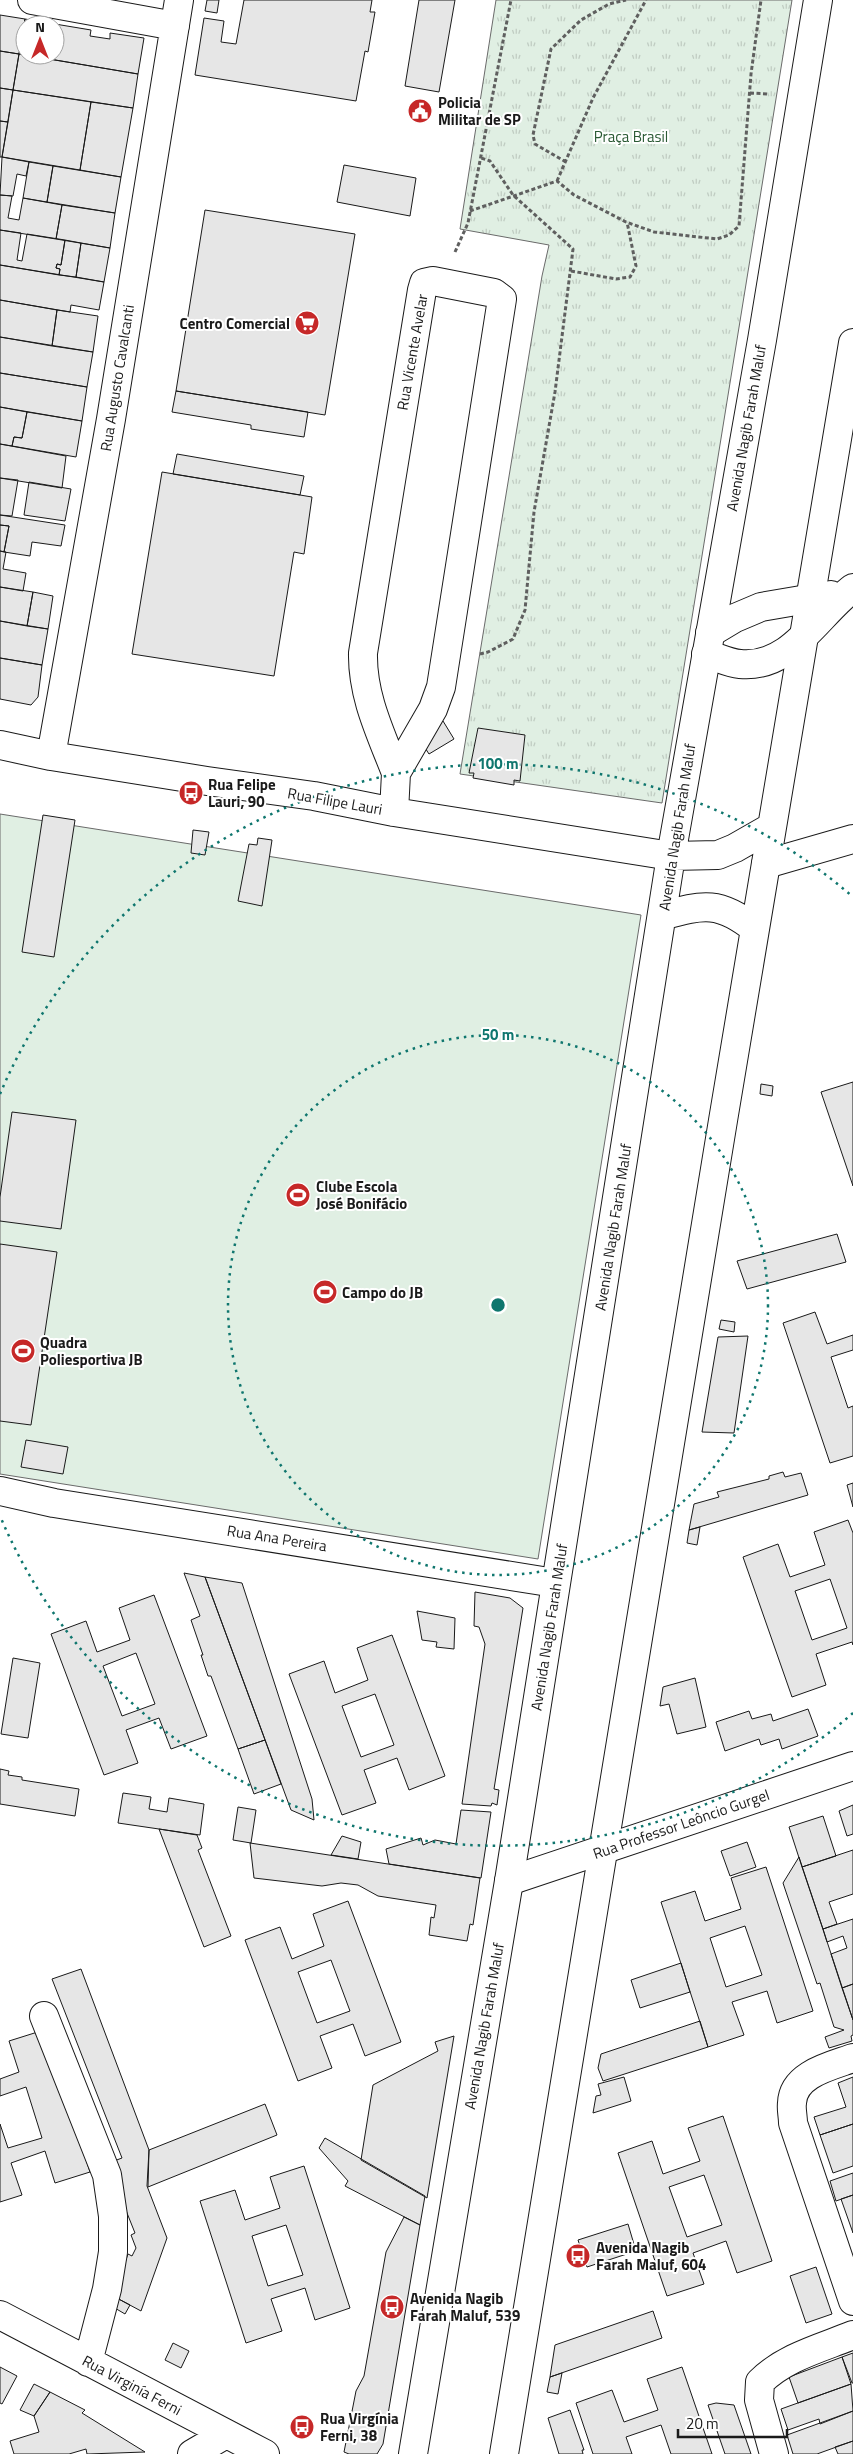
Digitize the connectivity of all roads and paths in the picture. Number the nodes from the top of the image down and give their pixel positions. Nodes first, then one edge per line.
1 (32, 0) edge
2 (511, 0) edge
3 (626, 0) edge
4 (646, 0) edge
5 (761, 0) edge
6 (818, 0) edge
7 (177, 13) edge
8 (481, 158) junction
9 (566, 162) junction
10 (557, 182) junction
11 (513, 195) junction
12 (470, 211) junction
13 (626, 222) junction
14 (571, 271) junction
15 (441, 282) junction
16 (853, 344) edge
17 (850, 590) edge
18 (809, 600) junction
19 (804, 635) junction
20 (708, 644) junction
21 (445, 660) junction
22 (0, 745) edge
23 (51, 756) junction
24 (396, 773) junction
25 (394, 812) junction
26 (770, 828) junction
27 (853, 839) edge
28 (671, 856) junction
29 (766, 864) junction
30 (662, 916) junction
31 (755, 929) junction
32 (0, 1491) edge
33 (555, 1583) junction
34 (853, 1766) edge
35 (605, 1850) junction
36 (509, 1881) junction
37 (44, 2016) dead end
38 (853, 2058) edge
39 (853, 2301) edge
40 (0, 2316) edge
41 (853, 2335) edge
42 (88, 2362) junction
43 (226, 2434) junction
44 (192, 2454) edge
45 (265, 2454) edge
46 (413, 2454) edge
47 (504, 2454) edge
48 (774, 2454) edge

1 - 7 street
2 - 8 path
3 - 9 path
4 - 9 path
5 - 13 path
6 - 20 street, Avenida Nagib Farah Maluf
7 - 23 street, Rua Augusto Cavalcanti
8 - 11 path
8 - 12 path
9 - 10 path
10 - 11 path
10 - 13 path
11 - 12 path
11 - 14 path
12 - 15 path
13 - 14 path
14 - 21 path
15 - 21 street, Rua Vicente Avelar
15 - 24 street, Rua Vicente Avelar
16 - 18 street
17 - 18 street
17 - 19 street
18 - 19 street
18 - 20 street
19 - 20 street
19 - 26 street
20 - 28 street, Avenida Nagib Farah Maluf
21 - 24 street, Rua Vicente Avelar
22 - 23 street, Rua Filipe Lauri
23 - 25 street, Rua Filipe Lauri
24 - 25 street, Rua Vicente Avelar
25 - 28 street, Rua Filipe Lauri
26 - 28 street, Rua Filipe Lauri
26 - 29 street
27 - 29 street
28 - 30 street, Avenida Nagib Farah Maluf
29 - 31 street
30 - 31 street
30 - 33 street, Avenida Nagib Farah Maluf
31 - 35 street
32 - 33 street, Rua Ana Pereira
33 - 36 street, Avenida Nagib Farah Maluf
34 - 35 street, Rua Professor Leôncio Gurgel
35 - 36 street, Rua Professor Leôncio Gurgel
35 - 47 street
36 - 46 street, Avenida Nagib Farah Maluf
37 - 42 street
38 - 39 street
40 - 42 street, Rua Virginía Ferni
41 - 48 street
42 - 43 street, Rua Virginía Ferni
43 - 44 street
43 - 45 street, Rua Virginía Ferni

